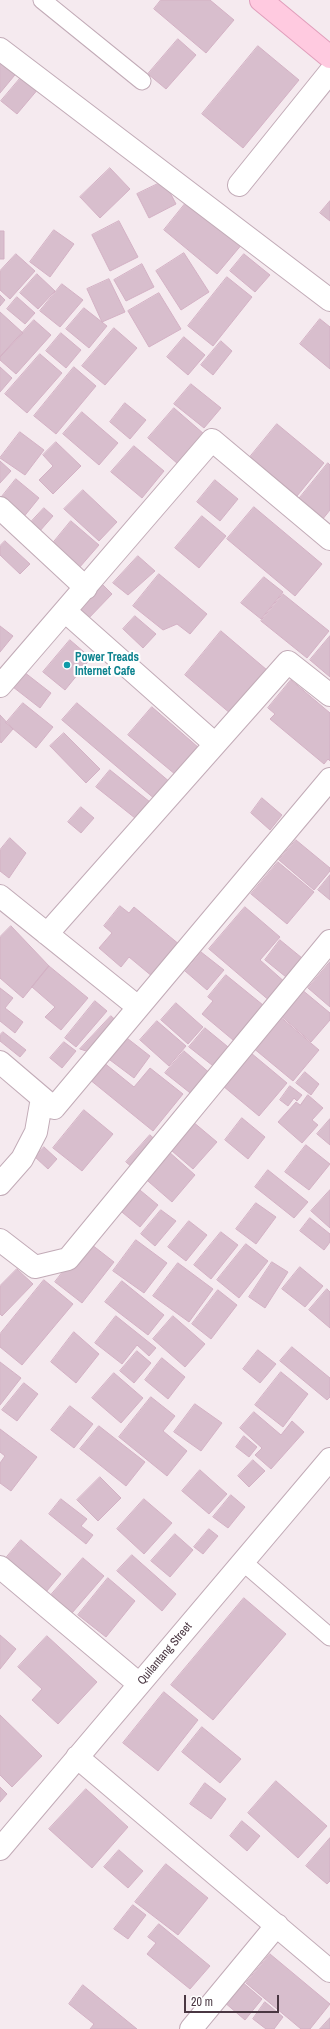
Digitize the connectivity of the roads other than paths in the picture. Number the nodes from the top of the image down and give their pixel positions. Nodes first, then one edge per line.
1 (42, 0) edge
2 (261, 0) edge
3 (0, 49) edge
4 (330, 57) edge
5 (330, 72) edge
6 (142, 81) dead end
7 (239, 185) dead end
8 (330, 300) edge
9 (0, 508) edge
10 (330, 539) edge
11 (86, 588) junction
12 (65, 611) junction
13 (0, 686) edge
14 (330, 695) edge
15 (215, 744) junction
16 (330, 779) edge
17 (0, 896) edge
18 (47, 934) junction
19 (330, 941) edge
20 (138, 1007) junction
21 (0, 1062) edge
22 (42, 1098) junction
23 (0, 1184) edge
24 (0, 1240) edge
25 (330, 1459) edge
26 (243, 1562) junction
27 (0, 1567) edge
28 (330, 1637) edge
29 (139, 1684) junction
30 (77, 1757) junction
31 (0, 1849) edge
32 (277, 1925) junction
33 (330, 1971) edge
34 (191, 2029) edge

1 - 6 lane
2 - 4 street
3 - 8 street
5 - 7 street
9 - 11 street
10 - 11 street
11 - 12 street
12 - 13 street
12 - 15 street
14 - 15 street
15 - 18 street
16 - 20 street
17 - 18 street
18 - 20 street
19 - 24 street
20 - 22 street
21 - 22 street
22 - 23 street
25 - 26 street, Quilantang Street
26 - 28 lane
26 - 29 street, Quilantang Street
27 - 29 street
29 - 30 street, Quilantang Street
30 - 31 street, Quilantang Street
30 - 32 street
32 - 33 street
32 - 34 street

